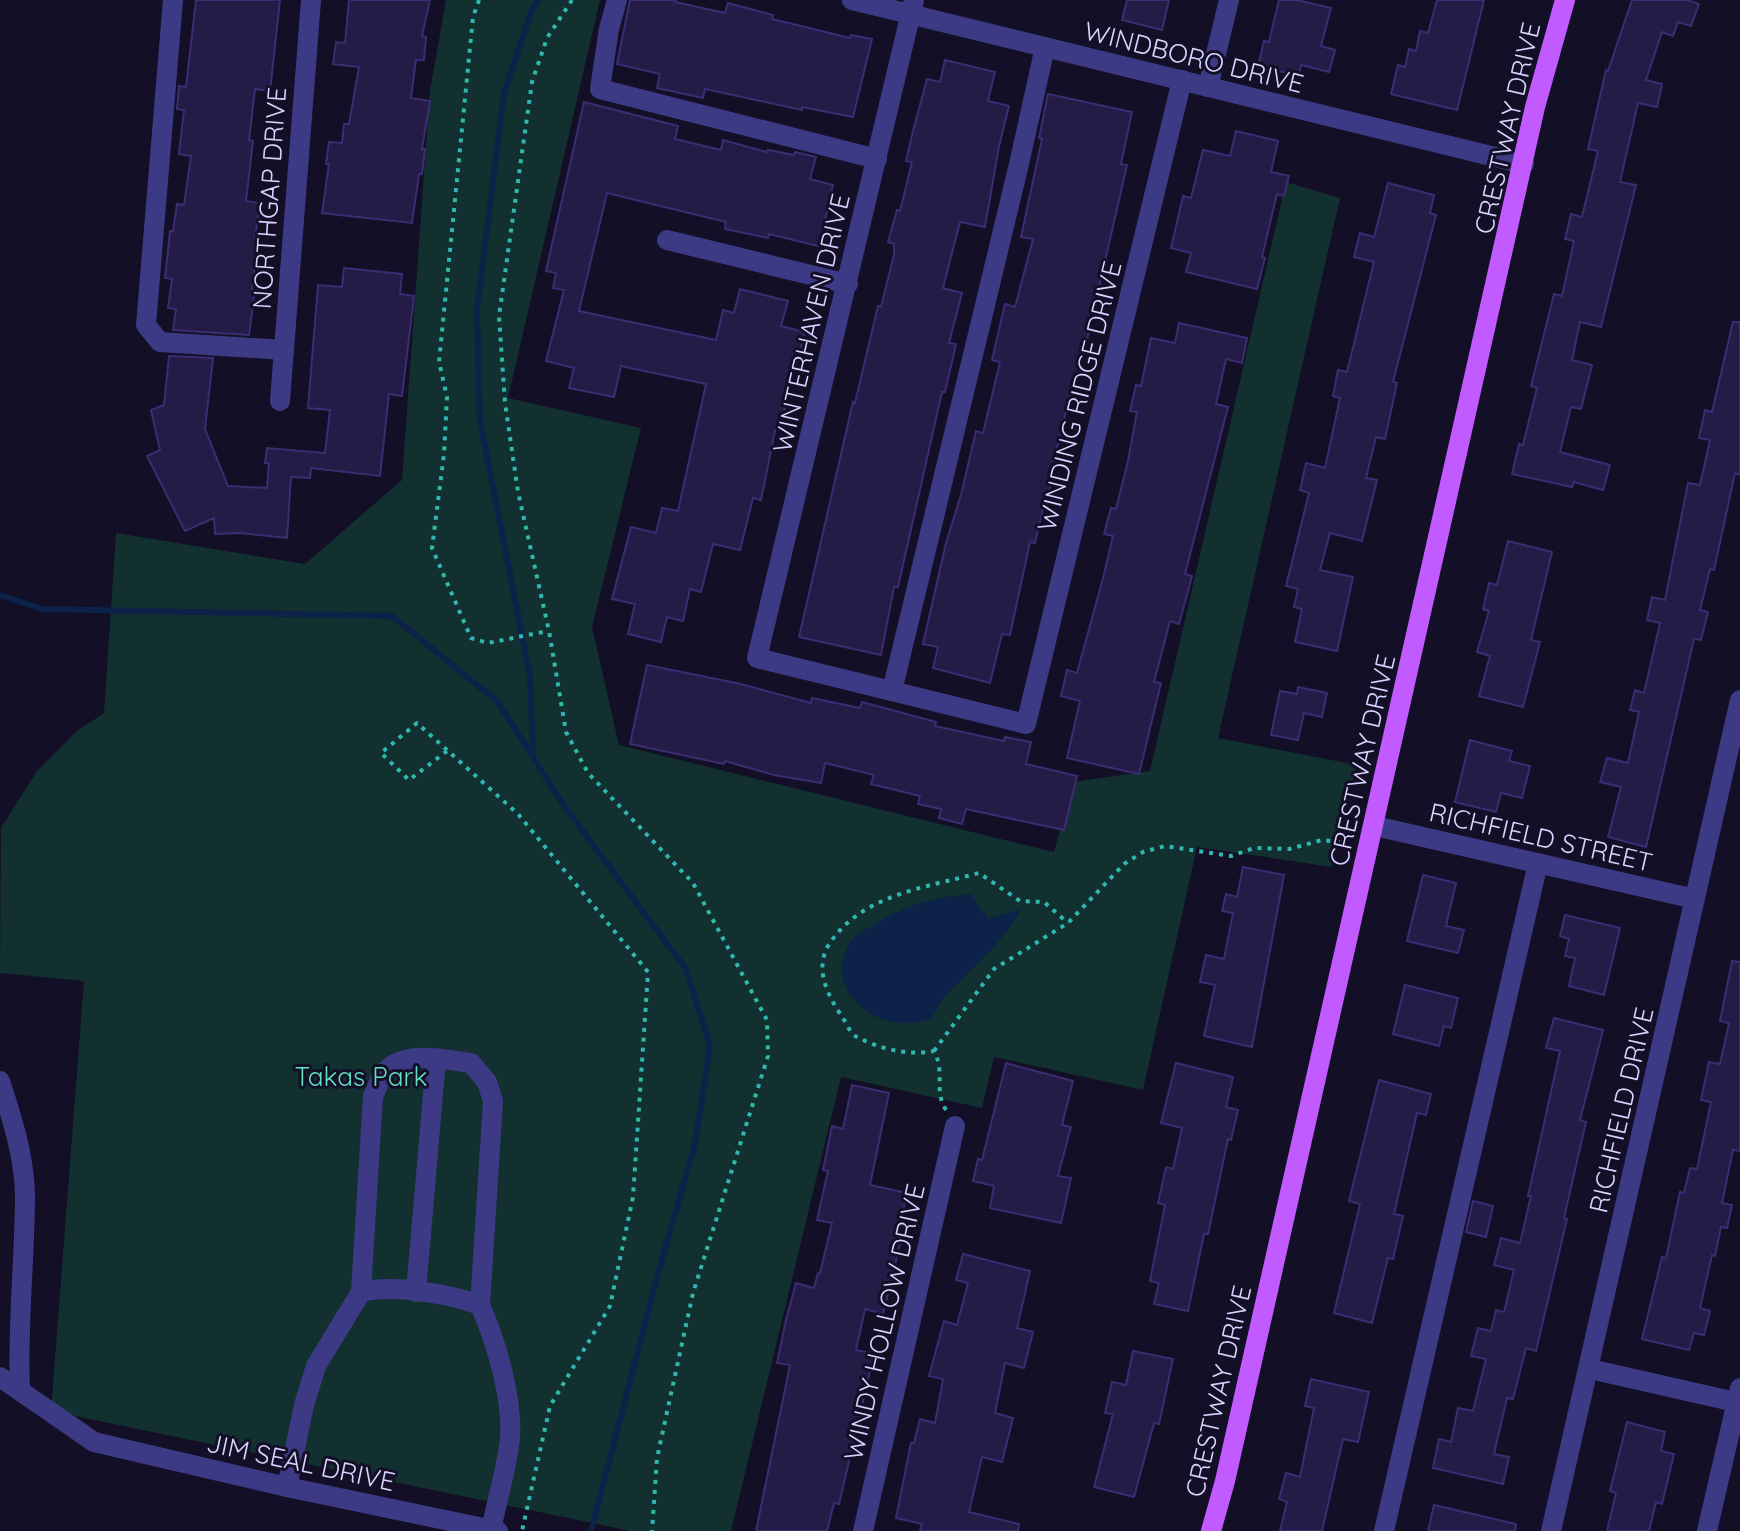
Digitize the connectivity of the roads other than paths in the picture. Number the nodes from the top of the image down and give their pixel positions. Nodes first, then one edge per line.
1 (173, 0) edge
2 (311, 0) edge
3 (617, 0) edge
4 (852, 0) edge
5 (1229, 0) edge
6 (1565, 0) edge
7 (912, 7) edge
8 (1045, 47) junction
9 (1182, 80) junction
10 (1208, 87) junction
11 (877, 159) junction
12 (1524, 164) junction
13 (667, 240) dead end
14 (848, 284) junction
15 (284, 350) junction
16 (280, 401) dead end
17 (892, 691) junction
18 (1740, 700) edge
19 (1372, 836) junction
20 (1538, 863) junction
21 (1695, 899) junction
22 (436, 1059) junction
23 (0, 1081) edge
24 (955, 1126) dead end
25 (361, 1292) junction
26 (416, 1292) junction
27 (480, 1305) junction
28 (1590, 1369) junction
29 (0, 1377) edge
30 (20, 1390) junction
31 (1739, 1398) edge
32 (287, 1487) junction
33 (495, 1530) edge
34 (863, 1531) edge
35 (1211, 1531) edge
36 (1384, 1531) edge
37 (1551, 1531) edge
38 (1707, 1531) edge

1 - 15 street
2 - 15 street, NORTHGAP DRIVE
3 - 11 street
4 - 7 street, WINDBORO DRIVE
5 - 10 street
6 - 12 main road, CRESTWAY DRIVE
7 - 8 street, WINDBORO DRIVE
7 - 11 street, WINTERHAVEN DRIVE
8 - 9 street, WINDBORO DRIVE
8 - 17 street
9 - 10 street, WINDBORO DRIVE
9 - 17 street, WINDING RIDGE DRIVE
10 - 12 street, WINDBORO DRIVE
11 - 14 street, WINTERHAVEN DRIVE
12 - 19 main road, CRESTWAY DRIVE
13 - 14 street
14 - 17 street, WINTERHAVEN DRIVE
15 - 16 street, NORTHGAP DRIVE
18 - 21 street, RICHFIELD DRIVE
19 - 20 street, RICHFIELD STREET
19 - 35 main road, CRESTWAY DRIVE
20 - 21 street, RICHFIELD STREET
20 - 36 street
21 - 28 street, RICHFIELD DRIVE
22 - 25 street
22 - 26 street
22 - 27 street
23 - 30 street
24 - 34 street, WINDY HOLLOW DRIVE
25 - 26 street
25 - 32 street
26 - 27 street
27 - 33 street
28 - 31 street
28 - 37 street, RICHFIELD DRIVE
29 - 30 street
30 - 32 street, JIM SEAL DRIVE
31 - 38 street
32 - 33 street, JIM SEAL DRIVE

